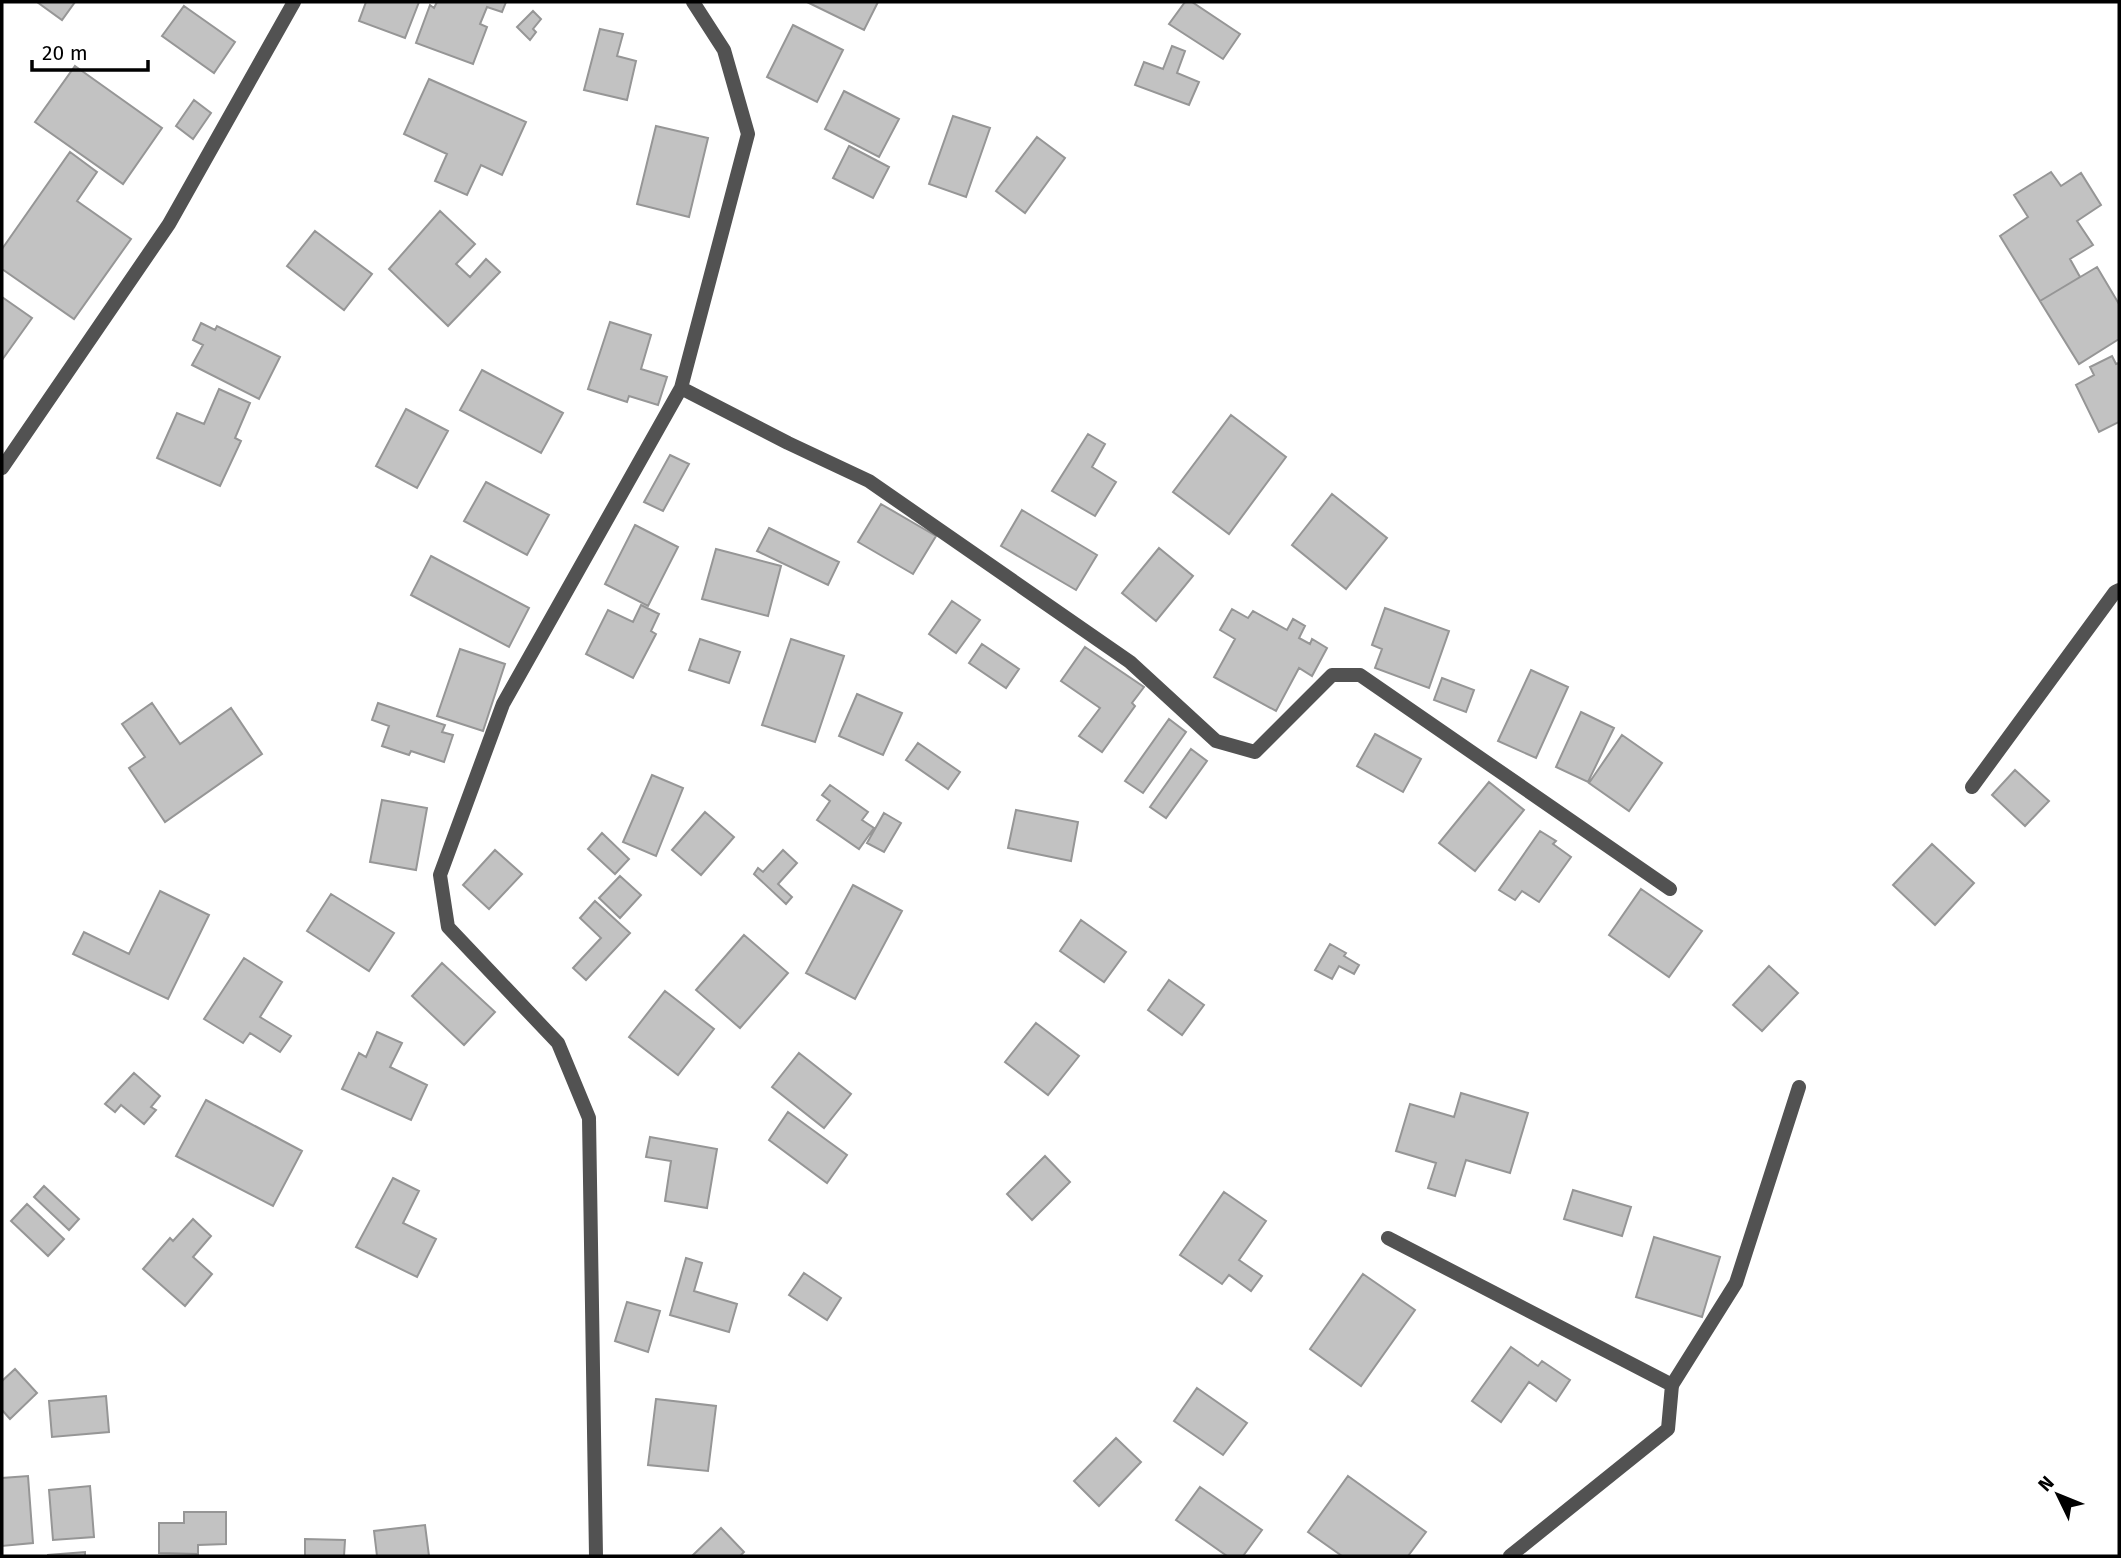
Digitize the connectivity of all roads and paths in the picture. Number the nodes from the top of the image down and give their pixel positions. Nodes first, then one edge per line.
1 (293, 2) edge
2 (693, 2) edge
3 (681, 388) junction
4 (2, 468) edge
5 (2119, 590) edge
6 (1972, 788) dead end
7 (1670, 889) dead end
8 (1799, 1087) dead end
9 (1388, 1238) dead end
10 (1672, 1385) junction
11 (596, 1556) edge
12 (1510, 1556) edge

1 - 4 street
2 - 3 street
3 - 7 street
3 - 11 street
5 - 6 street
8 - 10 street
9 - 10 street
10 - 12 street

